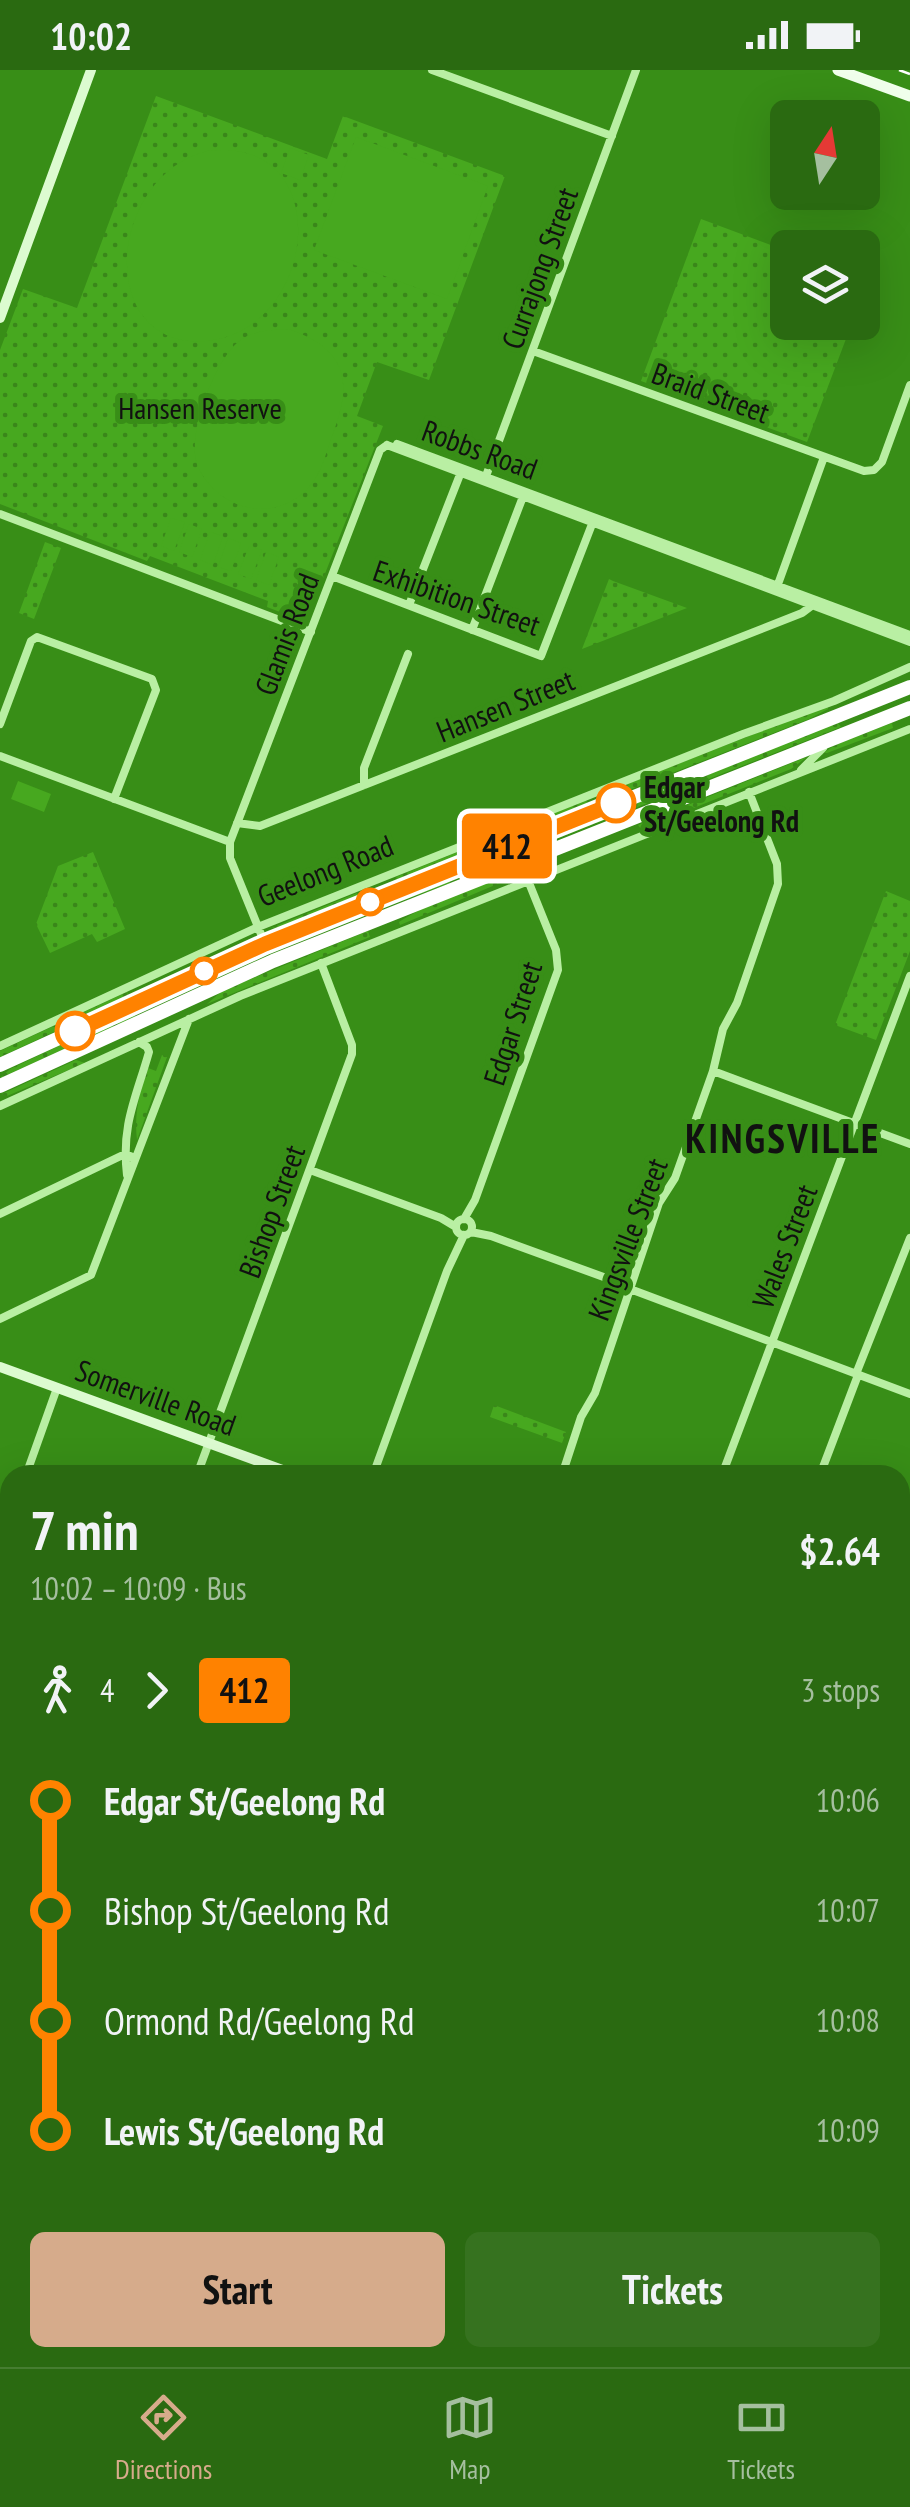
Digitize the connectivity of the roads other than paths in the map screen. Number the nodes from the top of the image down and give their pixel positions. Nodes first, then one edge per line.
1 (91, 70) edge
2 (432, 70) edge
3 (636, 70) edge
4 (838, 70) edge
5 (910, 96) edge
6 (612, 136) junction
7 (0, 278) edge
8 (13, 283) junction
9 (0, 318) edge
10 (533, 350) junction
11 (910, 384) edge
12 (387, 445) junction
13 (824, 457) junction
14 (462, 472) junction
15 (486, 478) junction
16 (525, 493) junction
17 (0, 514) edge
18 (594, 519) junction
19 (332, 576) junction
20 (777, 589) junction
21 (804, 599) junction
22 (816, 603) junction
23 (409, 606) junction
24 (788, 616) junction
25 (472, 630) junction
26 (311, 632) junction
27 (910, 639) edge
28 (408, 654) dead end
29 (910, 667) edge
30 (910, 687) edge
31 (844, 695) junction
32 (910, 708) edge
33 (836, 716) junction
34 (0, 724) edge
35 (860, 728) junction
36 (910, 728) edge
37 (834, 738) junction
38 (0, 756) edge
39 (800, 772) junction
40 (364, 785) junction
41 (748, 792) junction
42 (114, 799) junction
43 (237, 822) junction
44 (230, 842) junction
45 (513, 844) junction
46 (520, 862) junction
47 (528, 880) junction
48 (258, 927) junction
49 (265, 944) junction
50 (273, 961) junction
51 (321, 962) junction
52 (910, 976) edge
53 (191, 1018) junction
54 (139, 1042) junction
55 (0, 1046) edge
56 (1, 1065) edge
57 (713, 1072) junction
58 (0, 1086) edge
59 (0, 1098) edge
60 (14, 1100) junction
61 (0, 1106) edge
62 (854, 1124) junction
63 (910, 1144) edge
64 (124, 1154) junction
65 (135, 1158) junction
66 (310, 1170) junction
67 (127, 1180) junction
68 (0, 1214) edge
69 (464, 1227) junction
70 (910, 1238) edge
71 (630, 1288) junction
72 (0, 1319) edge
73 (772, 1342) junction
74 (0, 1366) edge
75 (857, 1374) junction
76 (58, 1388) junction
77 (910, 1394) edge
78 (209, 1443) junction
79 (30, 1465) edge
80 (201, 1465) edge
81 (269, 1465) edge
82 (378, 1465) edge
83 (565, 1465) edge
84 (726, 1465) edge
85 (824, 1465) edge

1 - 8 main road
2 - 6 street
3 - 6 street, Currajong Street
4 - 5 main road
6 - 10 street, Currajong Street
7 - 8 main road
8 - 9 main road
10 - 13 street, Braid Street
10 - 15 street, Currajong Street
11 - 13 street, Braid Street
12 - 14 street, Robbs Road
12 - 15 street, Robbs Road
12 - 19 street, Glamis Road
13 - 20 street
14 - 15 street, Robbs Road
14 - 23 street
15 - 16 street, Robbs Road
16 - 18 street, Robbs Road
16 - 25 street
17 - 26 street
18 - 20 street, Robbs Road
18 - 25 street, Exhibition Street
19 - 23 street, Exhibition Street
19 - 26 street, Glamis Road
20 - 21 street, Robbs Road
21 - 22 street, Robbs Road
21 - 24 street, Hansen Street
22 - 24 street, Hansen Street
22 - 27 street, Robbs Road
23 - 25 street, Exhibition Street
24 - 40 street, Hansen Street
26 - 43 street, Glamis Road
28 - 40 street
29 - 31 street, Geelong Road
30 - 33 highway, Geelong Road
31 - 33 street
31 - 48 street, Geelong Road
32 - 35 highway
33 - 35 highway
33 - 45 highway, Geelong Road
34 - 42 street
35 - 37 highway
36 - 39 street
37 - 39 street
37 - 46 highway
38 - 42 street
39 - 41 street
40 - 43 street, Hansen Street
41 - 47 street
41 - 57 street, Kingsville Street
42 - 44 street
43 - 44 street, Glamis Road
44 - 48 street
45 - 46 highway
45 - 49 highway, Geelong Road
46 - 47 street, Edgar Street
46 - 50 highway
47 - 51 street
47 - 69 street, Edgar Street
48 - 49 street
48 - 55 street, Geelong Road
49 - 50 highway
49 - 56 highway, Geelong Road
50 - 58 highway
51 - 53 street
51 - 66 street, Bishop Street
52 - 62 street, Wales Street
53 - 54 street
53 - 65 street
54 - 60 street
54 - 64 street
57 - 62 street
57 - 71 street, Kingsville Street
59 - 60 street
60 - 61 street
62 - 63 street
62 - 73 street, Wales Street
64 - 65 street
64 - 67 street
64 - 68 street
65 - 67 street
66 - 69 street
66 - 78 street, Bishop Street
67 - 72 street
69 - 71 street
69 - 82 street, Edgar Street
70 - 75 street
71 - 73 street
71 - 83 street, Kingsville Street
73 - 75 street
73 - 84 street, Wales Street
74 - 76 main road, Somerville Road
75 - 77 street
75 - 85 street
76 - 78 main road, Somerville Road
76 - 79 street
78 - 80 street, Bishop Street
78 - 81 main road, Somerville Road

